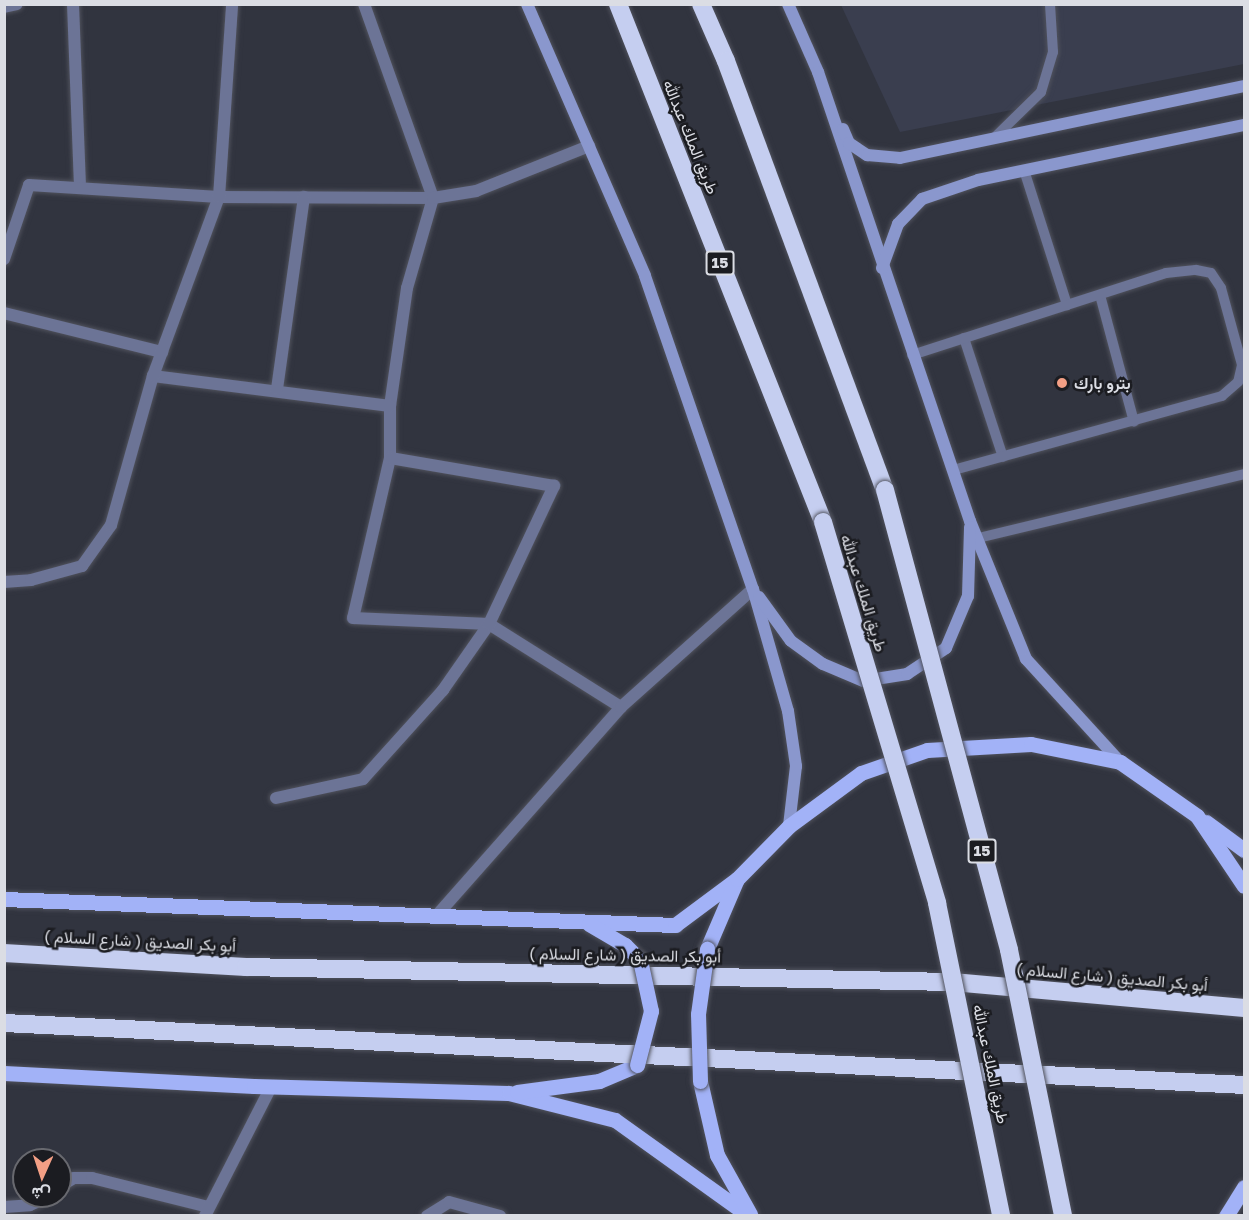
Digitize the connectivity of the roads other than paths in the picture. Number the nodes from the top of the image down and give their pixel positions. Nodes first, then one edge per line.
1 (17, 4) edge
2 (73, 4) edge
3 (232, 4) edge
4 (364, 4) edge
5 (527, 4) edge
6 (618, 4) edge
7 (701, 4) edge
8 (788, 4) edge
9 (1050, 4) edge
10 (4, 7) edge
11 (818, 72) junction
12 (1245, 86) edge
13 (1245, 125) edge
14 (993, 139) junction
15 (589, 146) junction
16 (1024, 170) junction
17 (80, 188) junction
18 (219, 197) junction
19 (304, 197) junction
20 (433, 198) junction
21 (4, 259) edge
22 (882, 268) junction
23 (1100, 295) junction
24 (1067, 305) junction
25 (4, 313) edge
26 (964, 338) junction
27 (162, 352) junction
28 (912, 355) junction
29 (153, 376) junction
30 (277, 389) junction
31 (390, 406) junction
32 (1134, 422) junction
33 (1003, 457) junction
34 (390, 458) junction
35 (953, 470) junction
36 (1245, 474) edge
37 (974, 539) junction
38 (4, 582) edge
39 (753, 589) junction
40 (489, 624) junction
41 (621, 707) junction
42 (1120, 762) junction
43 (276, 798) dead end
44 (1197, 816) junction
45 (789, 826) junction
46 (1245, 850) edge
47 (737, 879) junction
48 (1245, 886) edge
49 (4, 898) edge
50 (438, 914) junction
51 (587, 922) junction
52 (4, 953) edge
53 (1245, 1008) edge
54 (4, 1023) edge
55 (4, 1073) edge
56 (1245, 1085) edge
57 (272, 1087) junction
58 (508, 1093) junction
59 (72, 1179) edge
60 (1245, 1187) edge
61 (206, 1211) edge
62 (427, 1215) edge
63 (500, 1215) edge
64 (750, 1215) edge
65 (1001, 1215) edge
66 (1063, 1215) edge
67 (1226, 1215) edge

1 - 10 street
2 - 17 street
3 - 18 street
4 - 20 street
5 - 15 main road
6 - 65 highway, طريق الملك عبدالله / 15, bridge
7 - 66 highway, 15, bridge
8 - 11 main road
9 - 14 lane
11 - 14 main road
11 - 22 main road
12 - 14 main road
13 - 16 main road
15 - 20 street
15 - 39 main road
16 - 22 main road
16 - 24 lane
17 - 18 street
17 - 21 street
18 - 19 street
18 - 27 street
19 - 20 street
19 - 30 street
20 - 31 street
22 - 28 main road
23 - 24 lane
23 - 32 lane
23 - 32 lane
24 - 26 lane
25 - 27 street
26 - 28 lane
26 - 33 lane
27 - 29 street
28 - 35 main road
29 - 30 street
29 - 38 street
30 - 31 street
31 - 34 street
32 - 33 lane
33 - 35 lane
34 - 40 street
34 - 40 street
35 - 37 main road
36 - 37 lane
37 - 39 main road
37 - 42 main road
39 - 41 street
39 - 45 main road
40 - 41 street
40 - 43 street
41 - 50 street
42 - 44 main road
42 - 45 main road
44 - 46 main road
44 - 48 main road
45 - 47 main road
47 - 51 main road
47 - 64 main road, bridge
49 - 50 main road
50 - 51 main road
51 - 58 main road, bridge
52 - 53 highway, ( شارع السلام ) أبو بكر الصديق
54 - 56 highway
55 - 57 main road
57 - 58 main road
57 - 61 street
58 - 64 main road
59 - 61 street
60 - 67 main road
62 - 63 street

